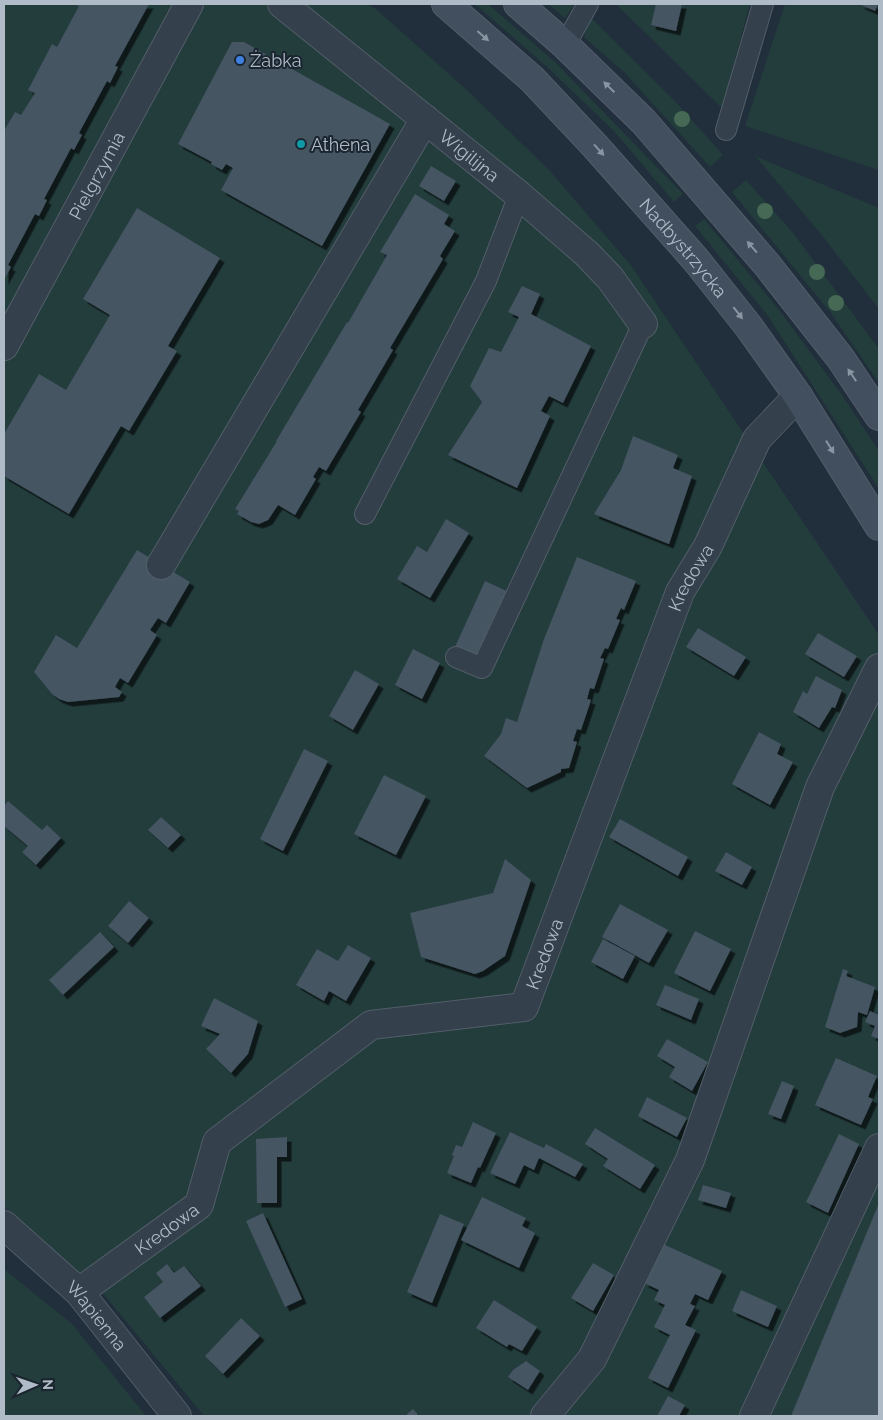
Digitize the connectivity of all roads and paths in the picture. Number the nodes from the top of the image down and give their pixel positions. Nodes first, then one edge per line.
1 (189, 4) edge
2 (282, 4) edge
3 (446, 4) edge
4 (518, 4) edge
5 (588, 4) edge
6 (762, 4) edge
7 (565, 45) junction
8 (425, 119) junction
9 (726, 130) dead end
10 (519, 194) junction
11 (643, 324) joint
12 (4, 346) edge
13 (798, 396) junction
14 (879, 416) edge
15 (365, 514) dead end
16 (879, 526) edge
17 (161, 565) dead end
18 (456, 657) dead end
19 (879, 668) edge
20 (879, 1148) edge
21 (4, 1225) edge
22 (78, 1292) junction
23 (177, 1416) edge
24 (545, 1416) edge
25 (754, 1416) edge

1 - 12 street, Pielgrzymia
2 - 8 street, Wigilijna
3 -> 13 street, Nadbystrzycka
4 - 7 street
5 - 7 lane
6 - 9 lane
14 -> 7 street
8 - 10 street, Wigilijna
8 - 17 street
10 - 11 street, Wigilijna
10 - 15 lane
11 - 18 lane
13 -> 16 street, Nadbystrzycka
13 - 22 street, Kredowa
19 - 24 street
20 - 25 street
21 - 22 street, Wapienna
22 - 23 street, Wapienna

